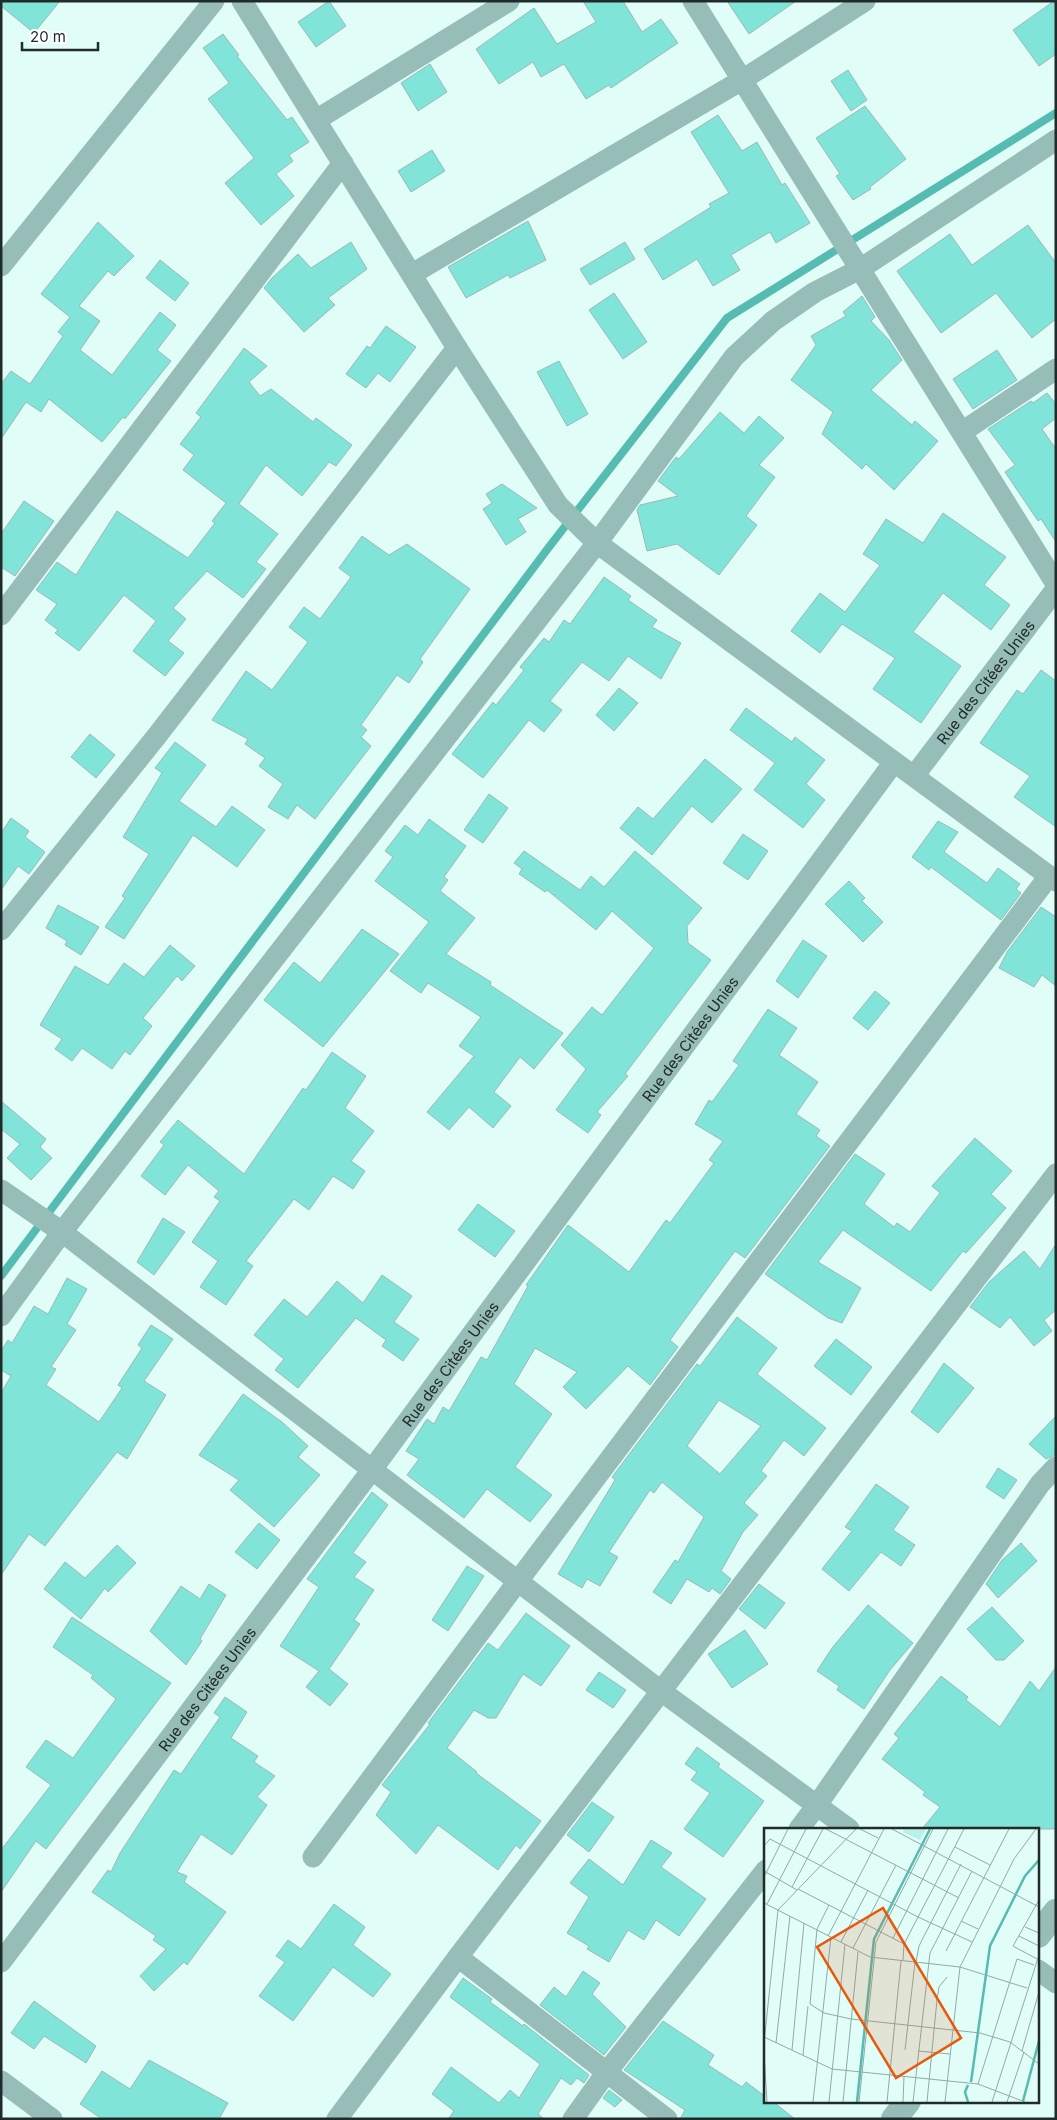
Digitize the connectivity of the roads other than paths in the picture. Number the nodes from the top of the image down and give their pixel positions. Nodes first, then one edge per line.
1 (214, 1) edge
2 (242, 1) edge
3 (509, 1) edge
4 (693, 1) edge
5 (865, 1) edge
6 (742, 80) junction
7 (316, 120) junction
8 (1056, 140) edge
9 (343, 163) junction
10 (856, 263) junction
11 (1, 266) edge
12 (412, 274) junction
13 (457, 348) junction
14 (1056, 369) edge
15 (962, 432) junction
16 (596, 543) junction
17 (1056, 584) edge
18 (1056, 589) edge
19 (1, 615) edge
20 (894, 762) junction
21 (914, 776) junction
22 (1052, 879) edge
23 (1, 930) edge
24 (1056, 1174) edge
25 (1, 1190) edge
26 (55, 1228) junction
27 (1, 1316) edge
28 (1056, 1467) edge
29 (371, 1471) junction
30 (518, 1581) junction
31 (661, 1691) junction
32 (817, 1805) junction
33 (799, 1828) edge
34 (848, 1828) edge
35 (313, 1857) dead end
36 (764, 1873) edge
37 (1056, 1912) edge
38 (1040, 1932) edge
39 (458, 1957) junction
40 (1, 1962) edge
41 (1040, 1971) edge
42 (1056, 1983) edge
43 (606, 2073) junction
44 (1, 2081) edge
45 (907, 2102) edge
46 (52, 2119) edge
47 (337, 2119) edge
48 (573, 2119) edge
49 (666, 2119) edge
50 (894, 2119) edge

1 - 11 street
2 - 7 street
3 - 7 street
4 - 6 street
5 - 6 street
6 - 10 street
6 - 12 street
7 - 9 street
8 - 10 street
9 - 12 street
9 - 19 street
10 - 15 street
10 - 16 street
12 - 13 street
13 - 16 street
13 - 23 street
14 - 15 street
15 - 17 street
16 - 20 street
16 - 26 street
18 - 21 street, Rue des Citées Unies
20 - 21 street
20 - 29 street, Rue des Citées Unies
21 - 22 street
22 - 30 street
24 - 31 street
25 - 26 street
26 - 27 street
26 - 29 street
28 - 32 street
29 - 30 street
29 - 40 street, Rue des Citées Unies
30 - 31 street
30 - 35 street
31 - 32 street
31 - 39 street
32 - 33 street
32 - 34 street
36 - 43 street
37 - 38 street
39 - 43 street
39 - 47 street
41 - 42 street
43 - 48 street
43 - 49 street
44 - 46 street
45 - 50 street

